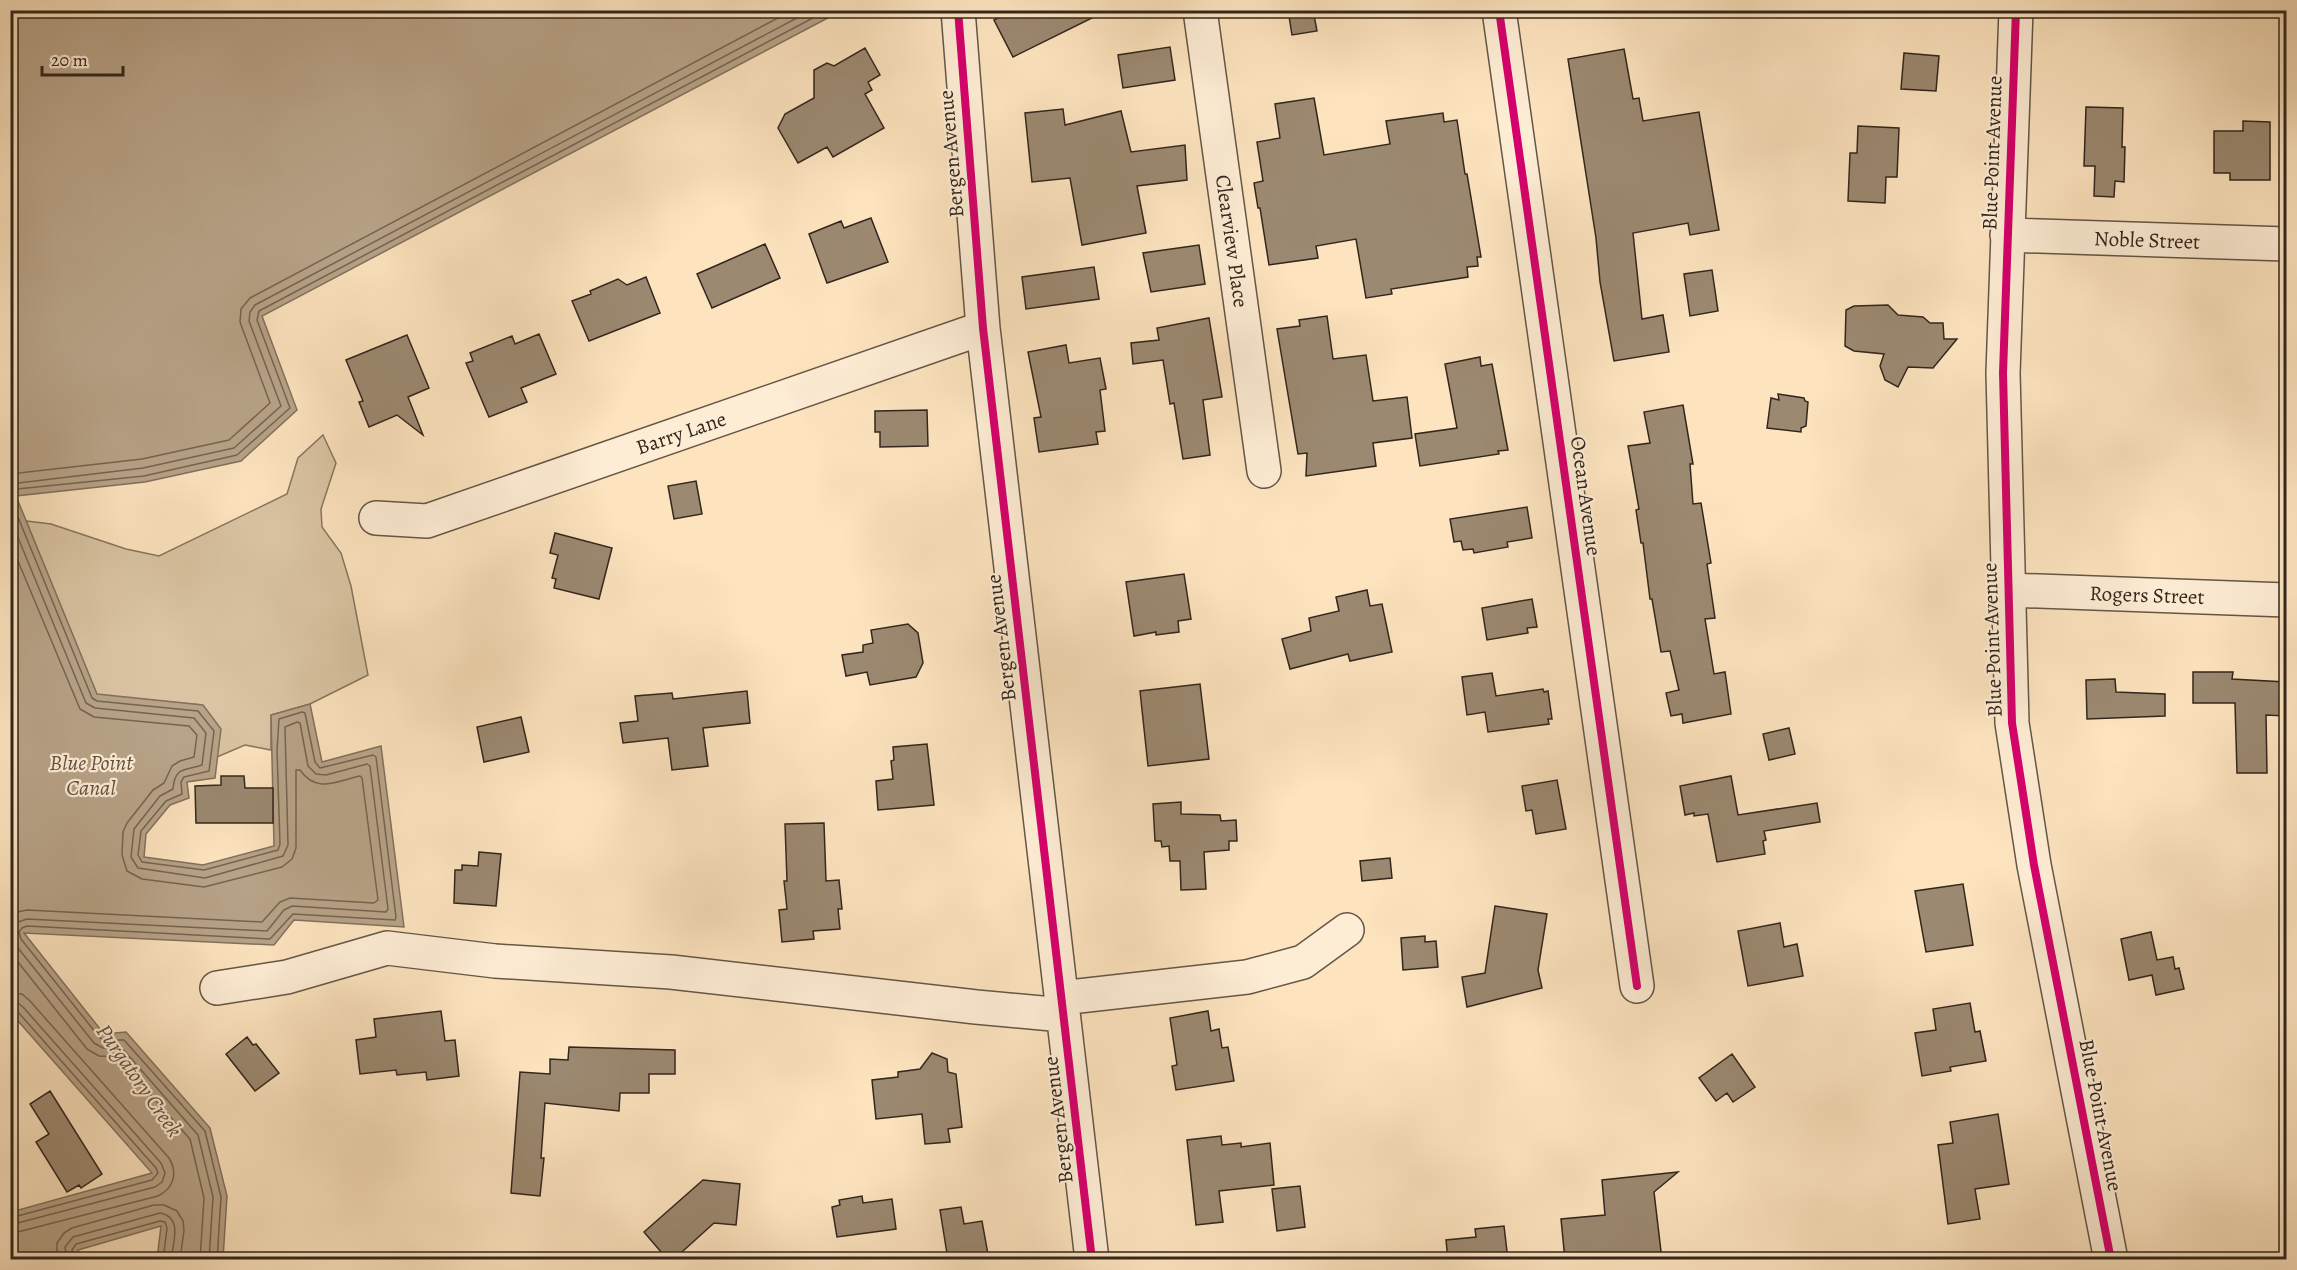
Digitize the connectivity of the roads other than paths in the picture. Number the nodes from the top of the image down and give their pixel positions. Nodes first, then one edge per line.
1 (958, 10) edge
2 (1200, 10) edge
3 (1500, 10) edge
4 (2016, 10) edge
5 (2007, 235) junction
6 (2286, 244) edge
7 (983, 328) junction
8 (1264, 471) dead end
9 (376, 518) dead end
10 (2007, 590) junction
11 (2286, 600) edge
12 (1347, 930) dead end
13 (1637, 986) dead end
14 (217, 988) dead end
15 (1062, 1006) junction
16 (1092, 1260) edge
17 (2111, 1260) edge

1 - 7 street, Bergen Avenue
2 - 8 street, Clearview Place
3 - 13 street, Ocean Avenue
4 - 5 street, Blue Point Avenue
5 - 6 street, Noble Street
5 - 10 street, Blue Point Avenue
7 - 9 street, Barry Lane
7 - 15 street, Bergen Avenue
10 - 11 street, Rogers Street
10 - 17 street, Blue Point Avenue
12 - 15 street
14 - 15 street
15 - 16 street, Bergen Avenue

